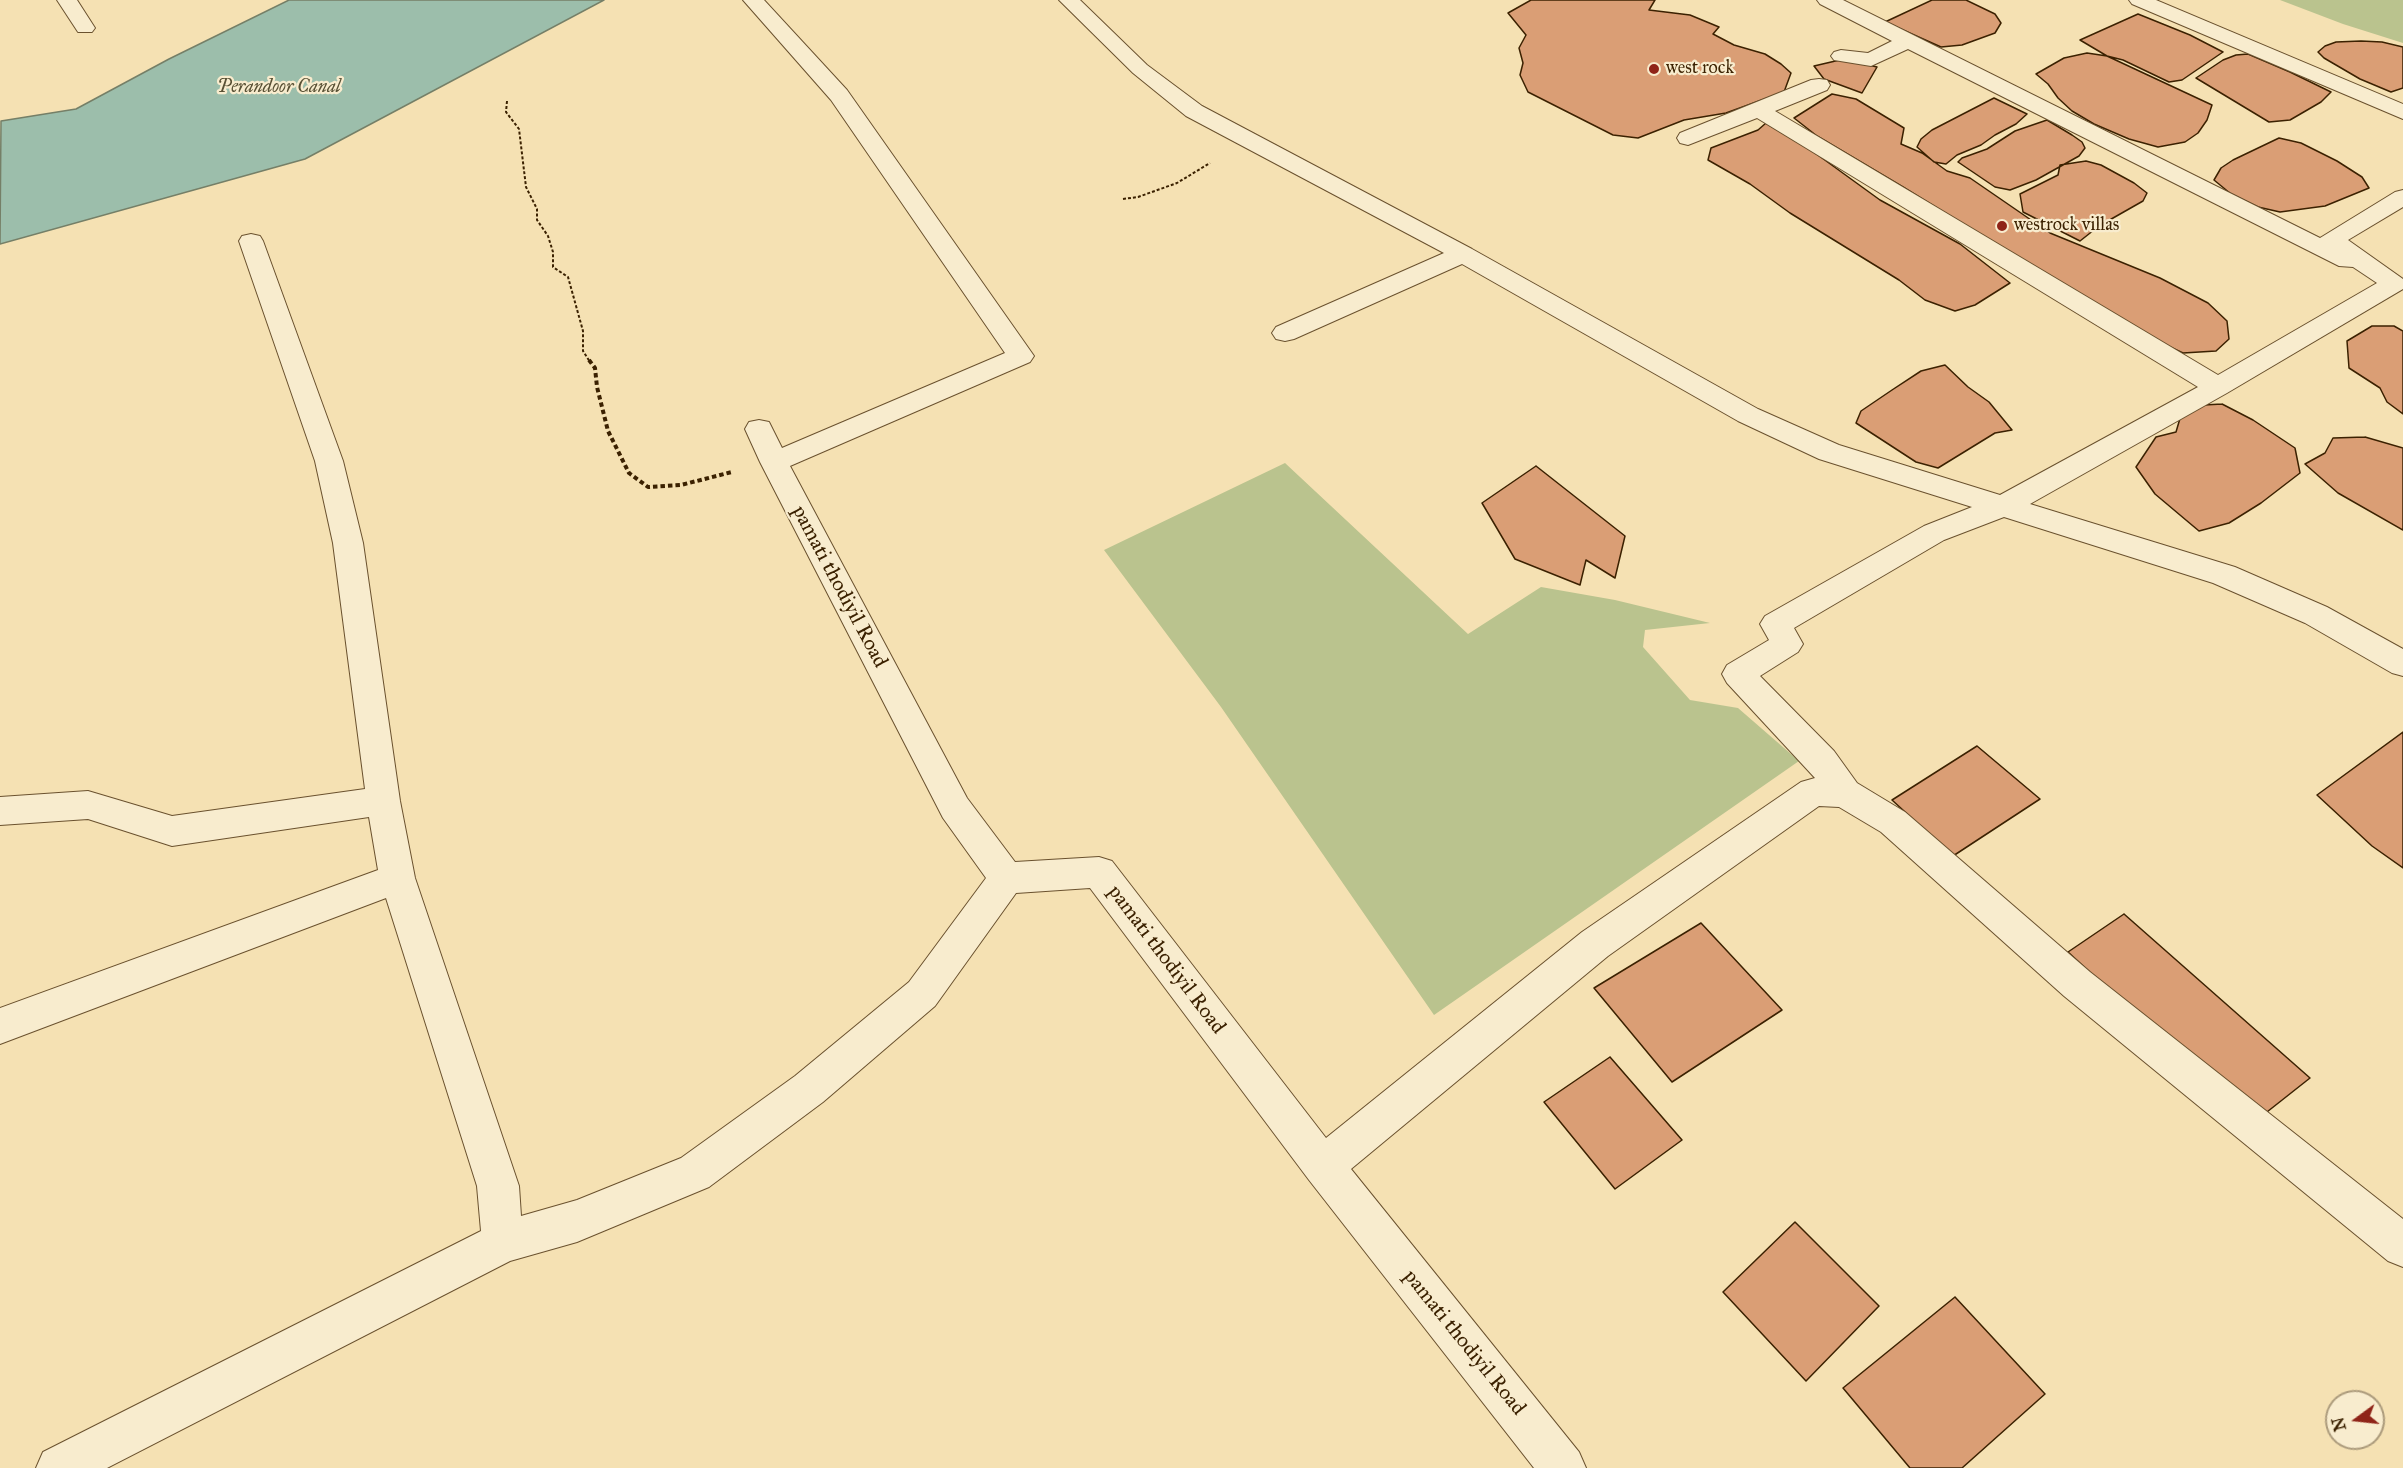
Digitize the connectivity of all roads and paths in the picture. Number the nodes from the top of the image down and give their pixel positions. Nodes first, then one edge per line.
1 (67, 0) edge
2 (753, 0) edge
3 (1069, 0) edge
4 (1827, 0) edge
5 (2139, 0) edge
6 (85, 28) dead end
7 (1910, 41) junction
8 (1842, 56) dead end
9 (1819, 85) dead end
10 (507, 101) dead end
11 (1757, 109) junction
12 (2403, 112) edge
13 (1688, 138) dead end
14 (1251, 142) junction
15 (2403, 197) edge
16 (1123, 199) dead end
17 (251, 241) dead end
18 (1463, 254) junction
19 (2398, 286) edge
20 (1285, 333) dead end
21 (2218, 387) junction
22 (759, 429) dead end
23 (774, 462) junction
24 (2005, 505) junction
25 (2403, 664) edge
26 (1845, 793) junction
27 (383, 801) junction
28 (0, 811) edge
29 (397, 878) junction
30 (1006, 878) junction
31 (0, 1026) edge
32 (1323, 1166) junction
33 (502, 1242) junction
34 (2403, 1246) edge
35 (59, 1468) edge
36 (1563, 1468) edge

1 - 6 street
2 - 23 street
3 - 14 street
4 - 7 street
5 - 12 street
7 - 8 street
7 - 19 street
9 - 11 street
10 - 23 path
11 - 13 street
11 - 21 street
14 - 16 path
14 - 18 street
15 - 19 street
17 - 27 street
18 - 20 street
18 - 24 street
19 - 21 street
21 - 24 street
22 - 23 street, pamati thodiyil Road
23 - 30 street, pamati thodiyil Road
24 - 25 street
24 - 26 street
26 - 32 street
26 - 34 street
27 - 28 street
27 - 29 street
29 - 31 street
29 - 33 street
30 - 32 street, pamati thodiyil Road
30 - 33 street
32 - 36 street, pamati thodiyil Road
33 - 35 street

